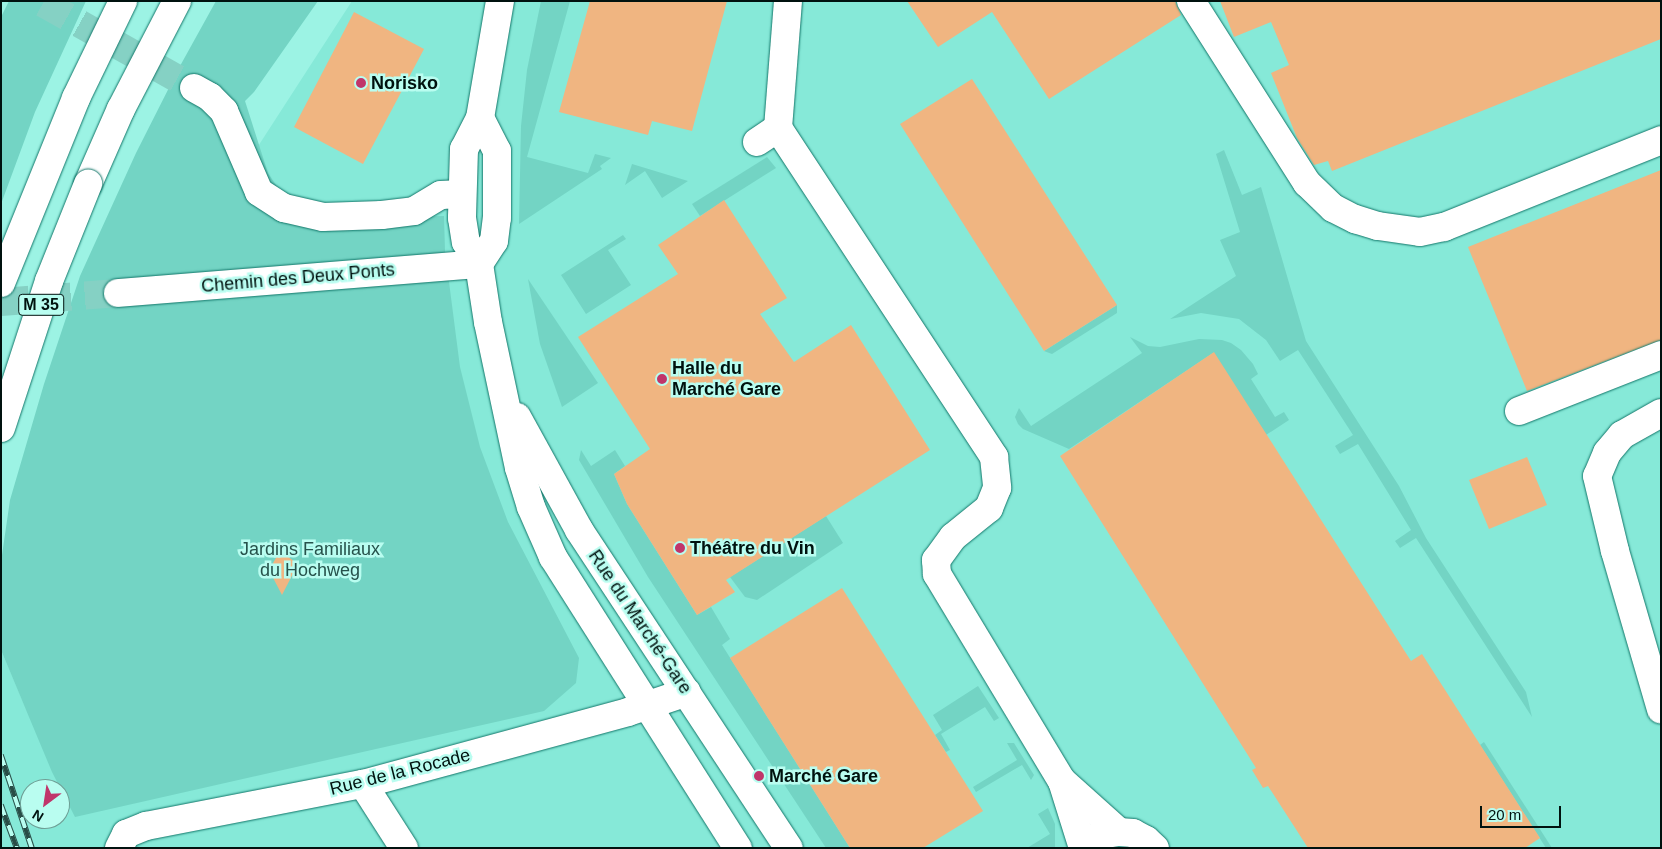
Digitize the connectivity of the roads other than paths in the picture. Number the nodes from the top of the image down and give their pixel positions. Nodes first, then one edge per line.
1 (123, 1) edge
2 (177, 1) edge
3 (500, 1) edge
4 (788, 1) edge
5 (1192, 1) edge
6 (194, 88) tunnel mouth
7 (480, 118) junction
8 (1661, 140) edge
9 (462, 194) junction
10 (479, 264) junction
11 (1, 283) edge
12 (118, 293) tunnel mouth
13 (1661, 355) edge
14 (502, 389) junction
15 (1519, 411) dead end
16 (1661, 413) edge
17 (1, 428) edge
18 (687, 692) junction
19 (647, 705) junction
20 (1661, 710) edge
21 (1062, 781) junction
22 (363, 784) junction
23 (1119, 832) junction
24 (119, 848) edge
25 (404, 848) edge
26 (738, 848) edge
27 (789, 848) edge
28 (1083, 848) edge
29 (1155, 848) edge

1 - 11 main road, M 35
2 - 17 main road, M 35, bridge
3 - 7 main road, Rue du Marché-Gare
4 - 21 main road
5 - 8 main road
6 - 9 main road
7 - 9 main road, Rue du Marché-Gare
7 - 10 main road
9 - 10 main road, Rue du Marché-Gare
10 - 12 main road, Chemin des Deux Ponts
10 - 14 main road, Rue du Marché-Gare
13 - 15 main road
14 - 18 main road, Rue du Marché-Gare
14 - 19 main road, Rue du Marché-Gare
16 - 20 main road
18 - 19 main road, Rue de la Rocade
18 - 27 main road, Rue du Marché-Gare
19 - 22 main road, Rue de la Rocade
19 - 26 main road, Rue du Marché-Gare
21 - 23 main road
21 - 28 main road
22 - 24 main road, Rue de la Rocade
22 - 25 main road
23 - 28 main road
23 - 29 main road

